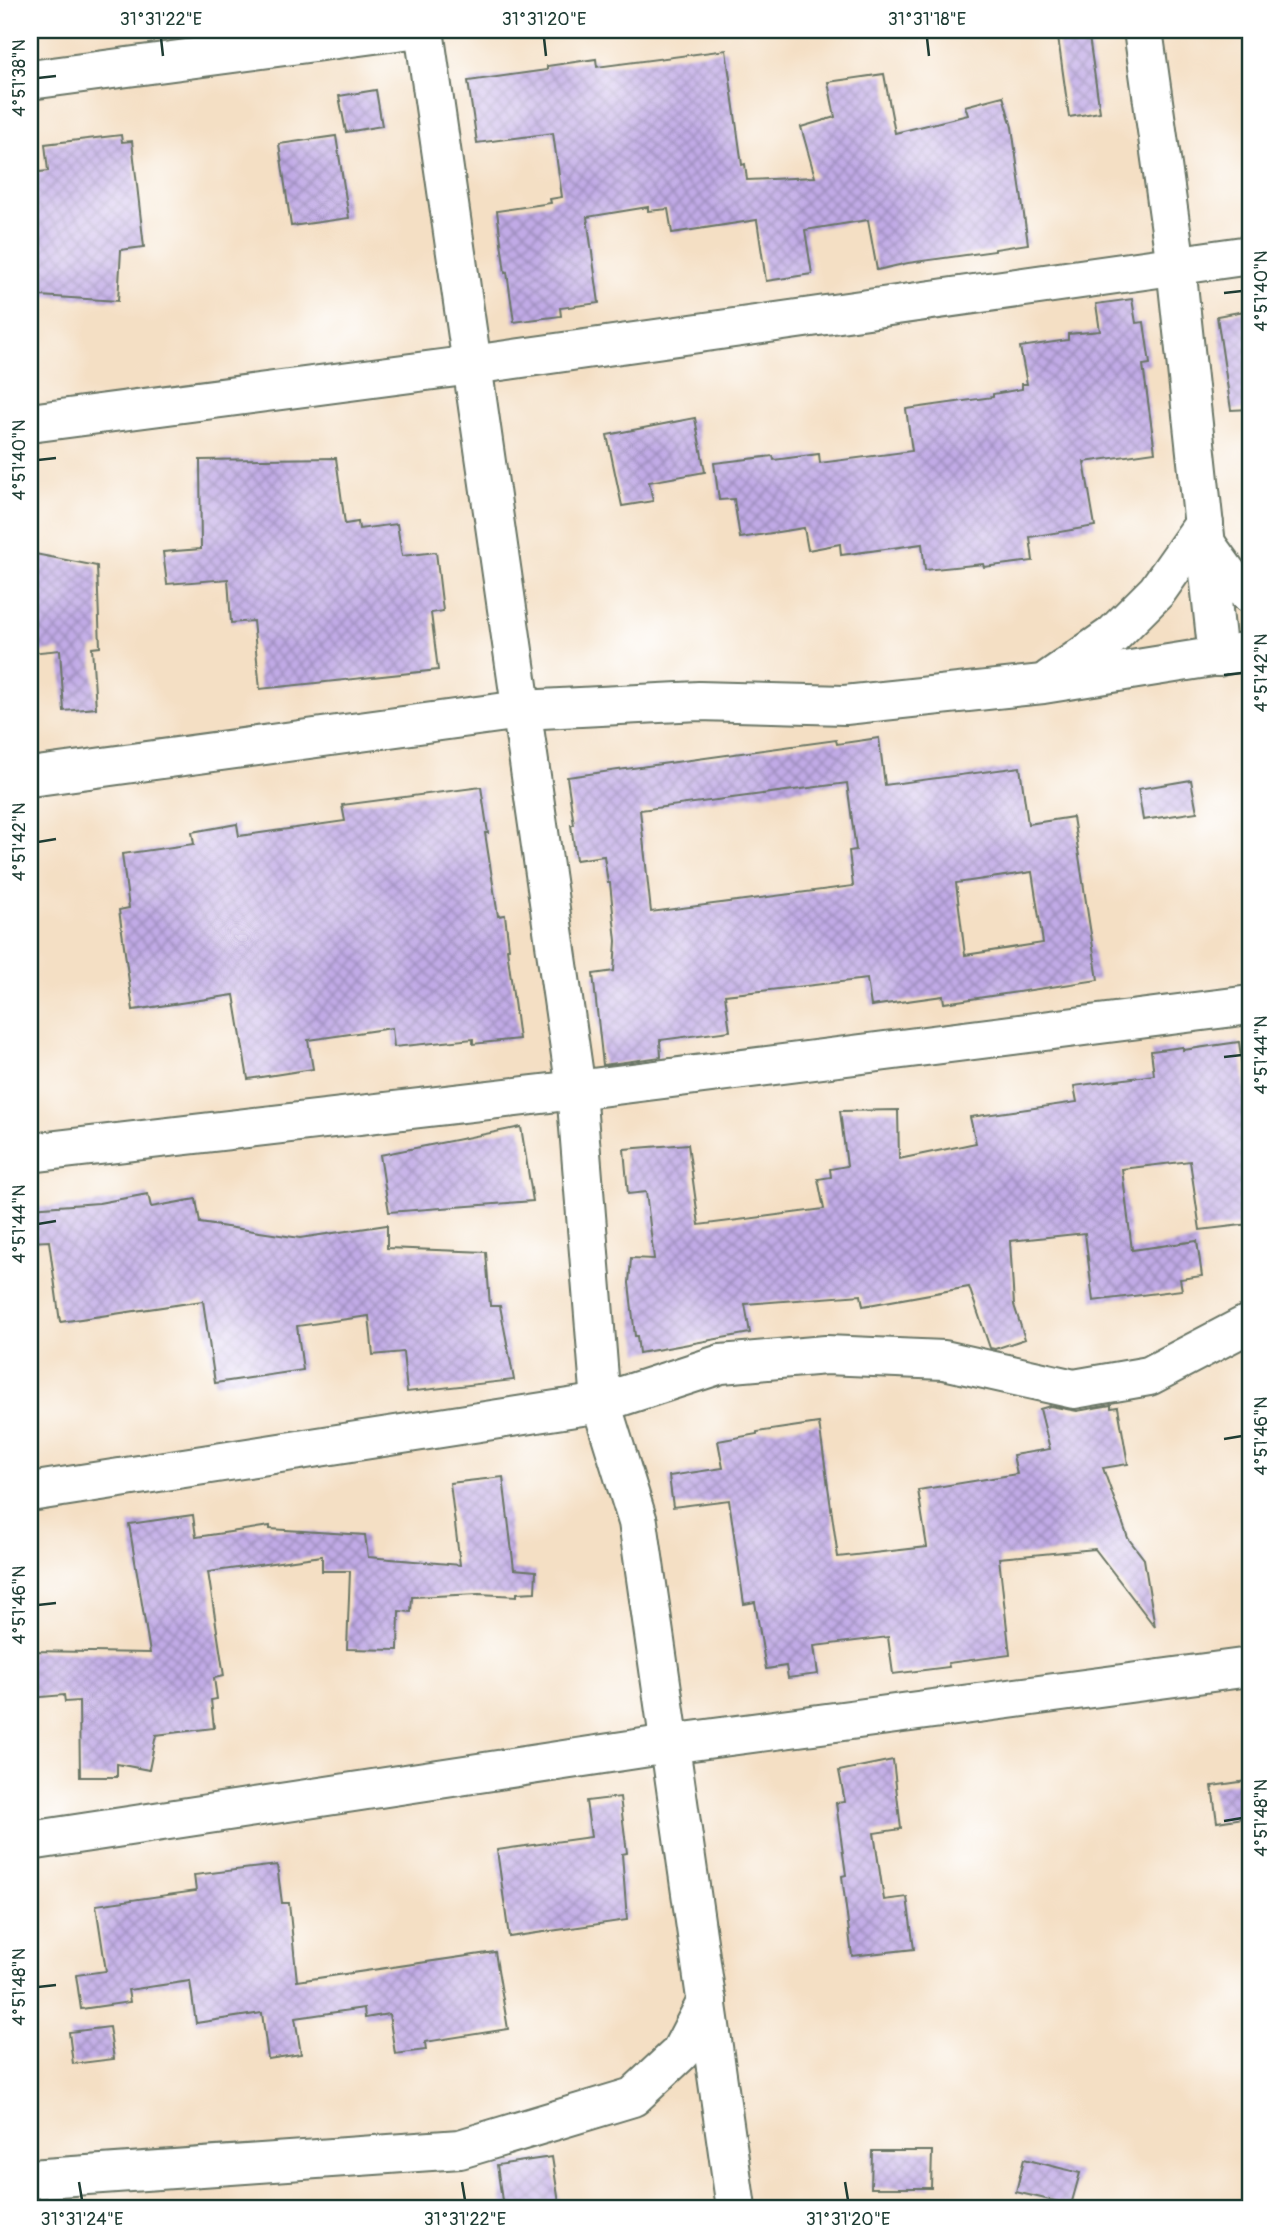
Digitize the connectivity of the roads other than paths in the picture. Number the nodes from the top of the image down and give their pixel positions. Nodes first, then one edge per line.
1 (404, 30) edge
2 (424, 30) edge
3 (1143, 30) edge
4 (30, 80) edge
5 (1250, 255) edge
6 (1176, 266) junction
7 (472, 365) junction
8 (30, 423) edge
9 (1205, 534) junction
10 (1250, 594) edge
11 (1234, 654) edge
12 (1043, 684) junction
13 (521, 710) junction
14 (30, 777) edge
15 (1250, 1005) edge
16 (576, 1090) junction
17 (30, 1153) edge
18 (1250, 1323) edge
19 (601, 1403) junction
20 (30, 1492) edge
21 (1250, 1667) edge
22 (670, 1744) junction
23 (30, 1841) edge
24 (707, 2001) junction
25 (30, 2179) edge
26 (30, 2194) edge
27 (32, 2208) edge
28 (736, 2208) edge

1 - 4 street
2 - 7 street
3 - 6 street
5 - 6 street
6 - 7 street
6 - 9 street
7 - 8 street
7 - 13 street
9 - 10 street
9 - 11 street
9 - 12 street
11 - 12 street
12 - 13 street
13 - 14 street
13 - 16 street
15 - 16 street
16 - 17 street
16 - 19 street
18 - 19 street
19 - 20 street
19 - 22 street
21 - 22 street
22 - 23 street
22 - 24 street
24 - 25 street
24 - 28 street
26 - 27 street

